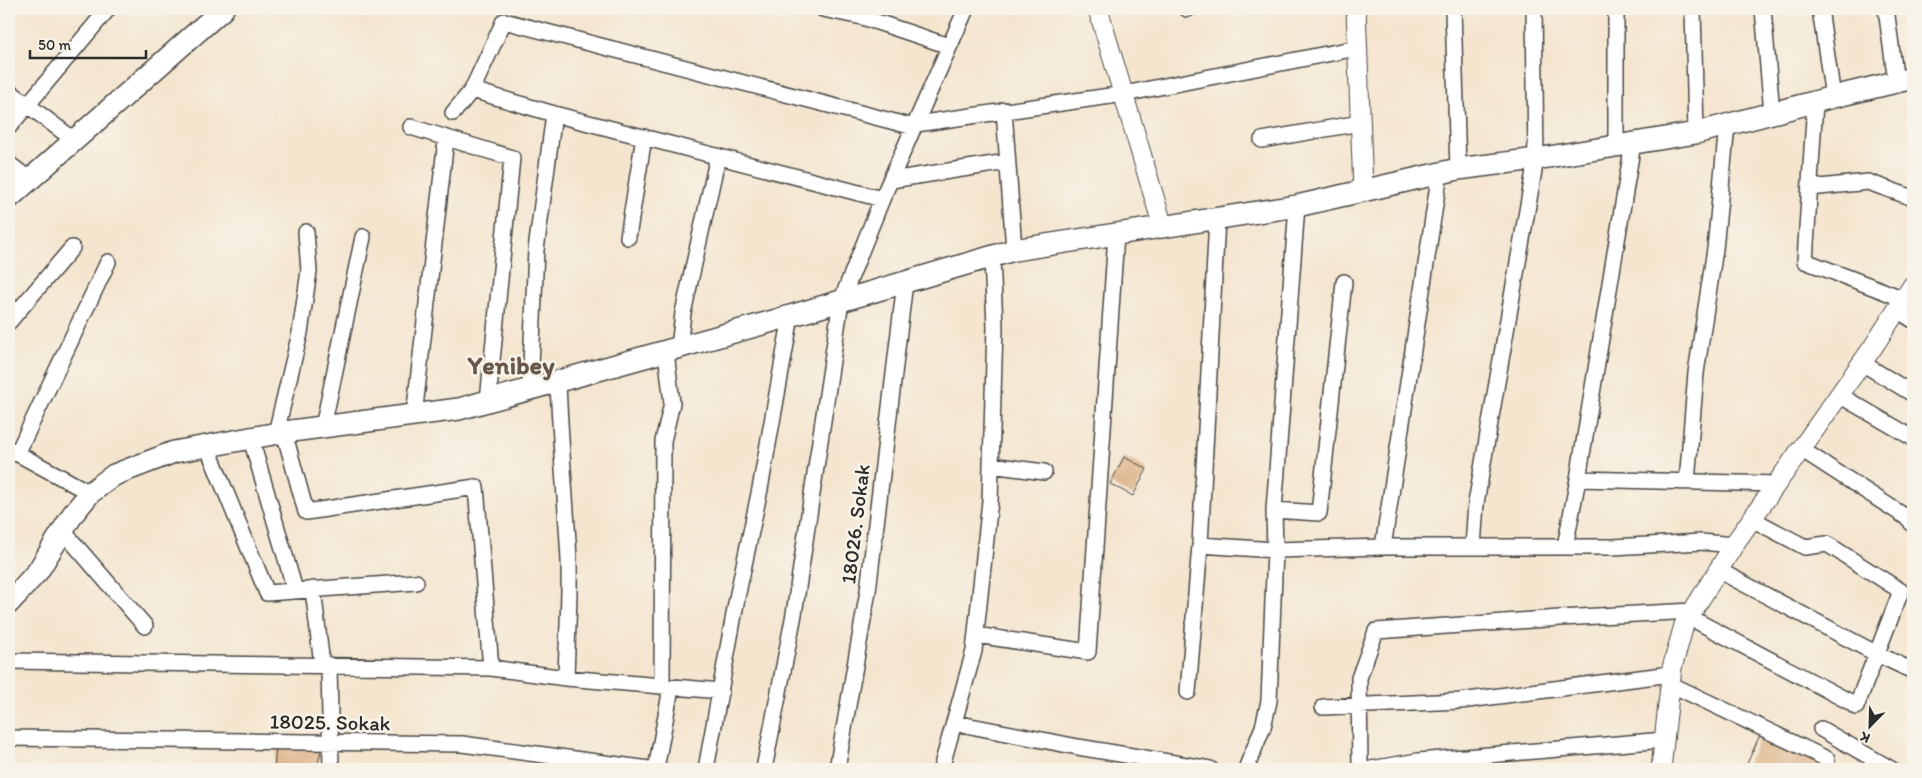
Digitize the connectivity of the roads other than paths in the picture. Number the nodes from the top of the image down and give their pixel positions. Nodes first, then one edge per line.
1 (108, 9) edge
2 (223, 9) edge
3 (823, 9) edge
4 (966, 9) edge
5 (1098, 9) edge
6 (1356, 9) edge
7 (1453, 9) edge
8 (1534, 9) edge
9 (1616, 9) edge
10 (1693, 9) edge
11 (1763, 9) edge
12 (1820, 9) edge
13 (1886, 9) edge
14 (950, 46) junction
15 (1357, 48) junction
16 (1904, 80) edge
17 (472, 90) junction
18 (9, 91) edge
19 (1124, 94) junction
20 (1824, 100) junction
21 (28, 106) junction
22 (1004, 110) junction
23 (454, 113) dead end
24 (1772, 113) junction
25 (554, 114) junction
26 (1360, 123) junction
27 (915, 125) junction
28 (1727, 125) junction
29 (9, 127) edge
30 (412, 127) dead end
31 (1696, 133) junction
32 (644, 137) junction
33 (74, 140) junction
34 (1262, 140) dead end
35 (1625, 145) junction
36 (445, 148) dead end
37 (718, 156) junction
38 (1536, 158) junction
39 (1007, 162) junction
40 (9, 164) edge
41 (1449, 170) junction
42 (30, 180) junction
43 (891, 180) junction
44 (1810, 188) junction
45 (1363, 190) junction
46 (9, 198) edge
47 (1913, 198) edge
48 (882, 199) junction
49 (1297, 206) junction
50 (1217, 219) junction
51 (1164, 227) junction
52 (306, 232) dead end
53 (1116, 234) junction
54 (363, 237) dead end
55 (628, 237) dead end
56 (72, 248) dead end
57 (1014, 250) junction
58 (992, 256) junction
59 (108, 262) dead end
60 (905, 282) junction
61 (1344, 282) dead end
62 (1905, 298) edge
63 (840, 301) junction
64 (791, 316) junction
65 (1913, 320) edge
66 (9, 322) edge
67 (672, 350) junction
68 (1862, 363) junction
69 (558, 381) junction
70 (530, 389) junction
71 (1913, 394) edge
72 (1839, 395) junction
73 (488, 401) junction
74 (414, 416) junction
75 (323, 427) junction
76 (280, 433) junction
77 (1913, 438) edge
78 (251, 439) junction
79 (207, 446) junction
80 (1801, 449) junction
81 (13, 451) edge
82 (991, 465) junction
83 (1044, 472) dead end
84 (1578, 480) junction
85 (1687, 482) junction
86 (1777, 484) junction
87 (90, 493) junction
88 (1274, 510) junction
89 (1752, 519) junction
90 (1913, 525) edge
91 (63, 531) junction
92 (1734, 545) junction
93 (1200, 546) junction
94 (1383, 547) junction
95 (1473, 547) junction
96 (1564, 547) junction
97 (1275, 550) junction
98 (1718, 570) junction
99 (416, 582) dead end
100 (313, 589) junction
101 (294, 590) junction
102 (9, 603) edge
103 (1691, 614) junction
104 (145, 626) dead end
105 (976, 635) junction
106 (1877, 654) junction
107 (9, 661) edge
108 (326, 665) junction
109 (492, 668) junction
110 (1913, 671) edge
111 (566, 678) junction
112 (1671, 679) junction
113 (666, 687) junction
114 (721, 691) junction
115 (1188, 692) dead end
116 (1360, 706) junction
117 (1323, 707) dead end
118 (955, 723) junction
119 (1821, 729) dead end
120 (9, 738) edge
121 (1664, 740) junction
122 (329, 743) junction
123 (331, 769) edge
124 (649, 769) edge
125 (656, 769) edge
126 (706, 769) edge
127 (764, 769) edge
128 (837, 769) edge
129 (941, 769) edge
130 (1210, 769) edge
131 (1246, 769) edge
132 (1360, 769) edge
133 (1371, 769) edge
134 (1661, 769) edge
135 (1826, 769) edge
136 (1892, 769) edge

1 - 21 street
2 - 33 main road
3 - 14 street
4 - 14 street
5 - 19 street
6 - 15 street
7 - 41 street
8 - 38 street
9 - 35 street
10 - 31 street
11 - 24 street
12 - 20 street
13 - 16 street
14 - 27 street
15 - 19 street
15 - 26 street
16 - 20 main road
17 - 23 street
17 - 25 street
17 - 27 street
18 - 21 street
19 - 22 street
19 - 51 street
20 - 24 main road
20 - 44 street
21 - 29 street
21 - 33 street
22 - 27 street
22 - 39 street
24 - 28 main road
25 - 32 street
25 - 70 street
26 - 34 street
26 - 45 street
27 - 43 street
28 - 31 main road
28 - 85 street
30 - 73 street
31 - 35 main road
32 - 37 street
32 - 55 street
33 - 42 main road
35 - 38 main road
35 - 84 street
36 - 74 street
37 - 48 street
37 - 67 street
38 - 41 main road
38 - 95 street
39 - 43 street
39 - 57 street
40 - 42 street
41 - 45 main road
41 - 94 street
42 - 46 main road
43 - 48 street
44 - 47 street
44 - 62 street
45 - 49 main road
48 - 63 street
49 - 50 main road
49 - 88 street
50 - 51 main road
50 - 93 street
51 - 53 main road
52 - 76 street
53 - 57 main road
53 - 105 street
54 - 75 street
56 - 66 street
57 - 58 main road
58 - 60 main road
58 - 82 street
59 - 81 street
60 - 63 main road
60 - 128 street, 18026. Sokak
61 - 88 street
62 - 65 street
62 - 68 street
63 - 64 main road
63 - 127 street
64 - 67 main road
64 - 114 street
67 - 69 main road
67 - 113 street
68 - 71 street
68 - 72 street
69 - 70 main road
69 - 111 street
70 - 73 main road
72 - 77 street
72 - 80 street
73 - 74 main road
74 - 75 main road
75 - 76 main road
76 - 78 main road
76 - 109 street
78 - 79 main road
78 - 101 street
79 - 87 main road
79 - 101 street
80 - 86 street
80 - 90 street
81 - 87 street
82 - 83 street
82 - 105 street
84 - 85 street
84 - 96 street
85 - 86 street
86 - 89 street
87 - 91 main road
88 - 97 street
89 - 92 street
89 - 106 street
91 - 102 main road
91 - 104 street
92 - 96 street
92 - 98 street
93 - 97 street
93 - 115 street
94 - 95 street
94 - 97 street
95 - 96 street
97 - 131 street
98 - 103 street
98 - 106 street
99 - 100 street
100 - 101 street
100 - 108 street
103 - 106 street
103 - 112 street
103 - 116 street
105 - 118 street
106 - 110 street
107 - 108 street
108 - 109 street
108 - 122 street
109 - 111 street
111 - 113 street
112 - 116 street
112 - 121 street
112 - 135 street
113 - 114 street
113 - 125 street
114 - 126 street
116 - 117 street
116 - 132 street
118 - 129 street
118 - 130 street
119 - 136 street
120 - 122 street, 18025. Sokak
121 - 133 street
121 - 134 street
122 - 123 street
122 - 124 street, 18025. Sokak

